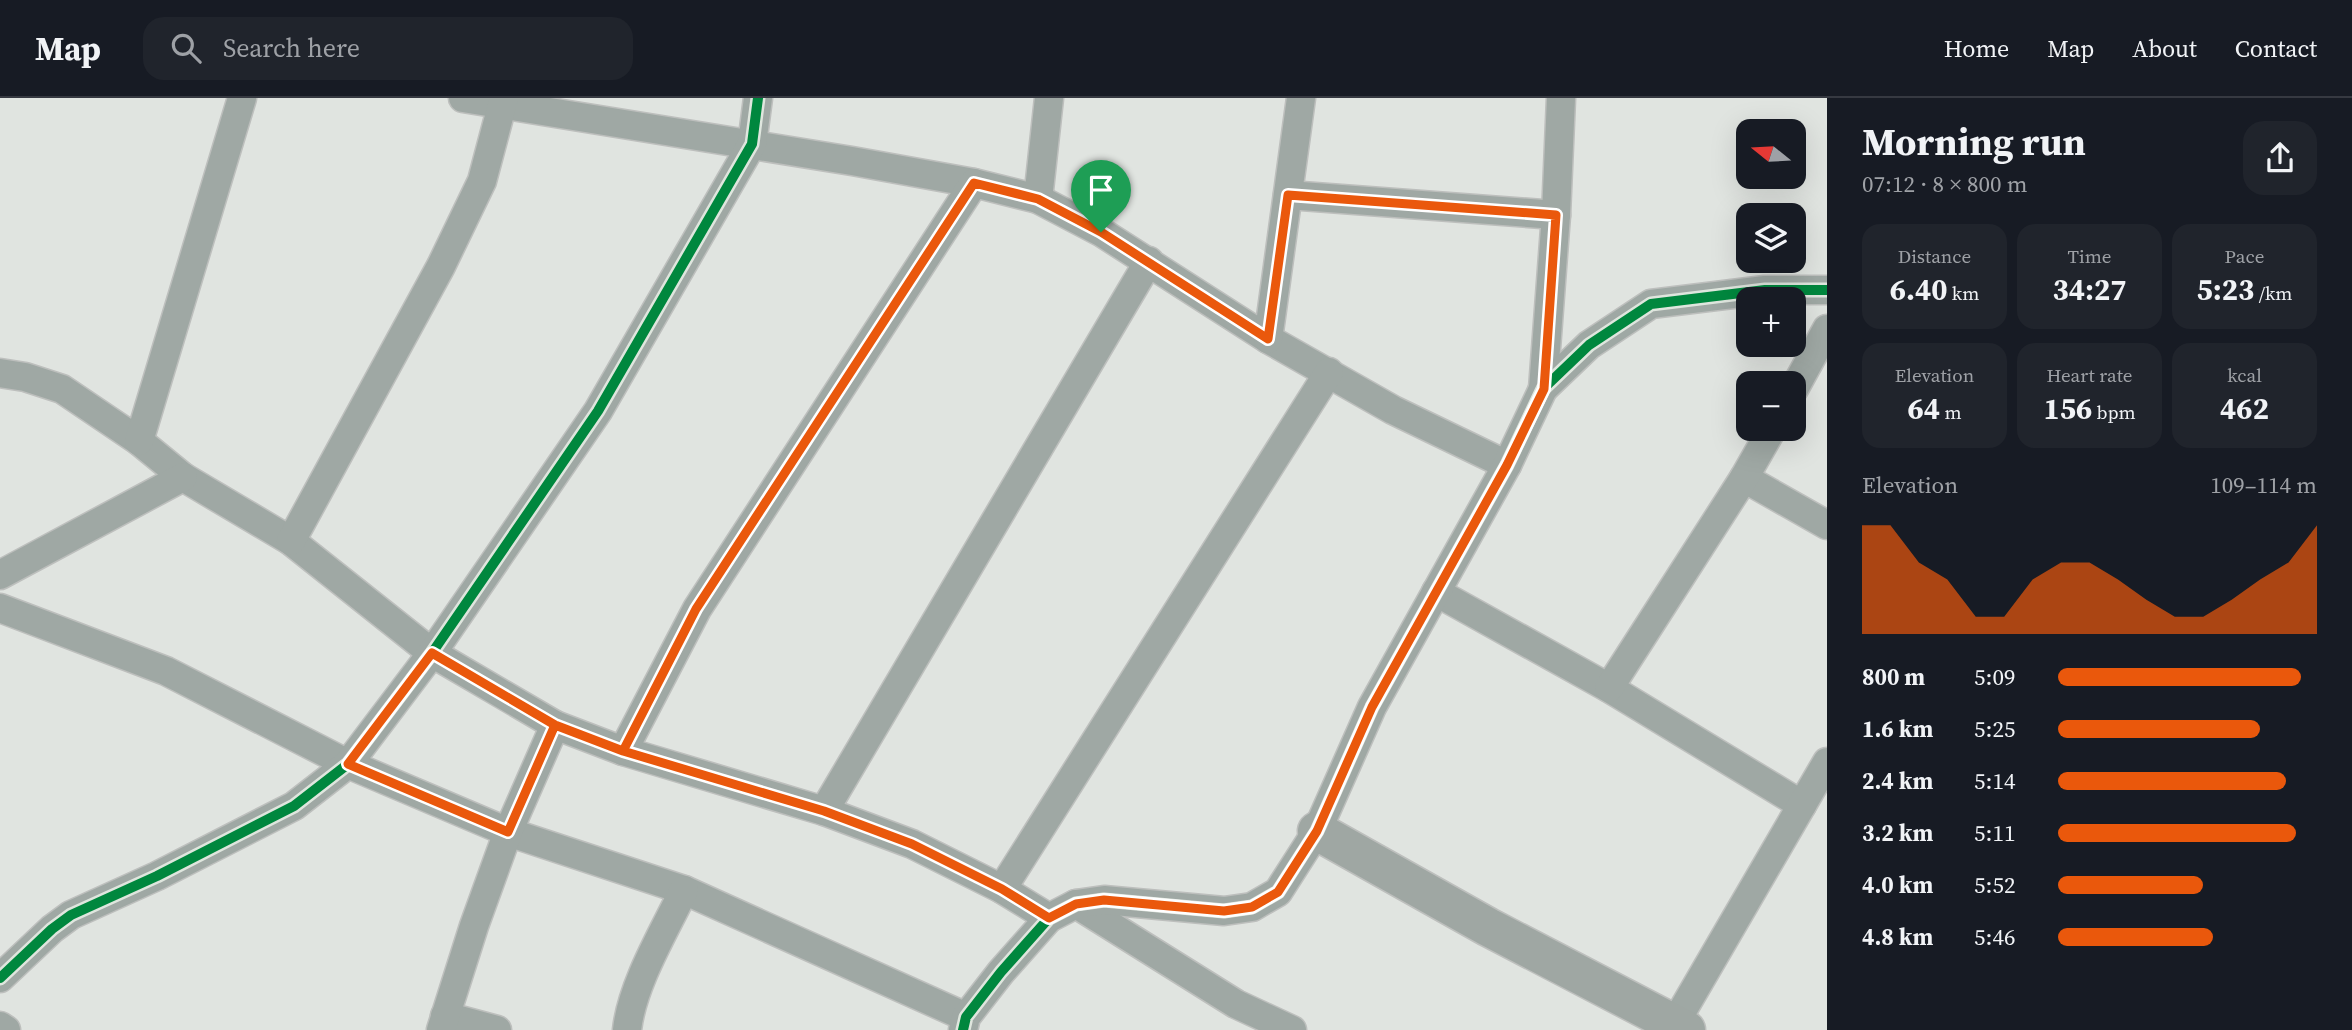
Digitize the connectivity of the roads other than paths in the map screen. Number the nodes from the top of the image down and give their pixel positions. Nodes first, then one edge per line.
1 (242, 98) edge
2 (463, 98) edge
3 (758, 98) edge
4 (1049, 98) edge
5 (1301, 98) edge
6 (1560, 98) edge
7 (503, 100) edge
8 (752, 144) junction
9 (974, 183) junction
10 (1288, 195) junction
11 (1038, 199) junction
12 (1556, 215) junction
13 (1149, 261) junction
14 (1827, 290) edge
15 (1827, 329) edge
16 (1268, 339) junction
17 (1804, 371) edge
18 (1329, 372) junction
19 (0, 373) edge
20 (1544, 389) junction
21 (139, 441) junction
22 (1765, 441) edge
23 (1507, 465) junction
24 (183, 477) junction
25 (1744, 478) junction
26 (1827, 525) edge
27 (291, 541) junction
28 (0, 575) edge
29 (1436, 592) junction
30 (0, 608) edge
31 (432, 653) junction
32 (1609, 688) junction
33 (555, 725) junction
34 (623, 751) junction
35 (1827, 762) edge
36 (348, 764) junction
37 (1802, 806) junction
38 (824, 811) junction
39 (1317, 831) junction
40 (508, 832) junction
41 (1002, 889) junction
42 (684, 890) junction
43 (1076, 904) junction
44 (1049, 918) junction
45 (0, 978) edge
46 (443, 1023) edge
47 (964, 1023) edge
48 (0, 1026) edge
49 (1677, 1028) edge
50 (6, 1030) edge
51 (497, 1030) edge
52 (627, 1030) edge
53 (1292, 1030) edge

1 - 21 street
2 - 7 street
3 - 8 street
4 - 11 street
5 - 10 street
6 - 12 street
7 - 8 street
7 - 27 street
8 - 9 street
8 - 31 street
9 - 11 street
9 - 34 street
10 - 12 street
10 - 16 street
11 - 13 street
12 - 20 street
13 - 16 street
13 - 38 street
14 - 20 street
15 - 17 street
16 - 18 street
18 - 23 street
18 - 41 street
19 - 21 street
20 - 23 street
21 - 24 street
22 - 25 street
23 - 29 street
24 - 27 street
24 - 28 street
25 - 26 street
25 - 32 street
27 - 31 street
29 - 32 street
29 - 39 street
30 - 36 street
31 - 33 street
31 - 36 street
32 - 37 street
33 - 34 street
33 - 40 street
34 - 38 street
35 - 37 street
36 - 40 street
36 - 45 street
37 - 49 street
38 - 41 street
39 - 43 street
39 - 49 street
40 - 42 street
40 - 46 street
41 - 44 street
42 - 47 street
42 - 52 street
43 - 44 street
43 - 53 street
44 - 47 street
46 - 51 street
48 - 50 street

